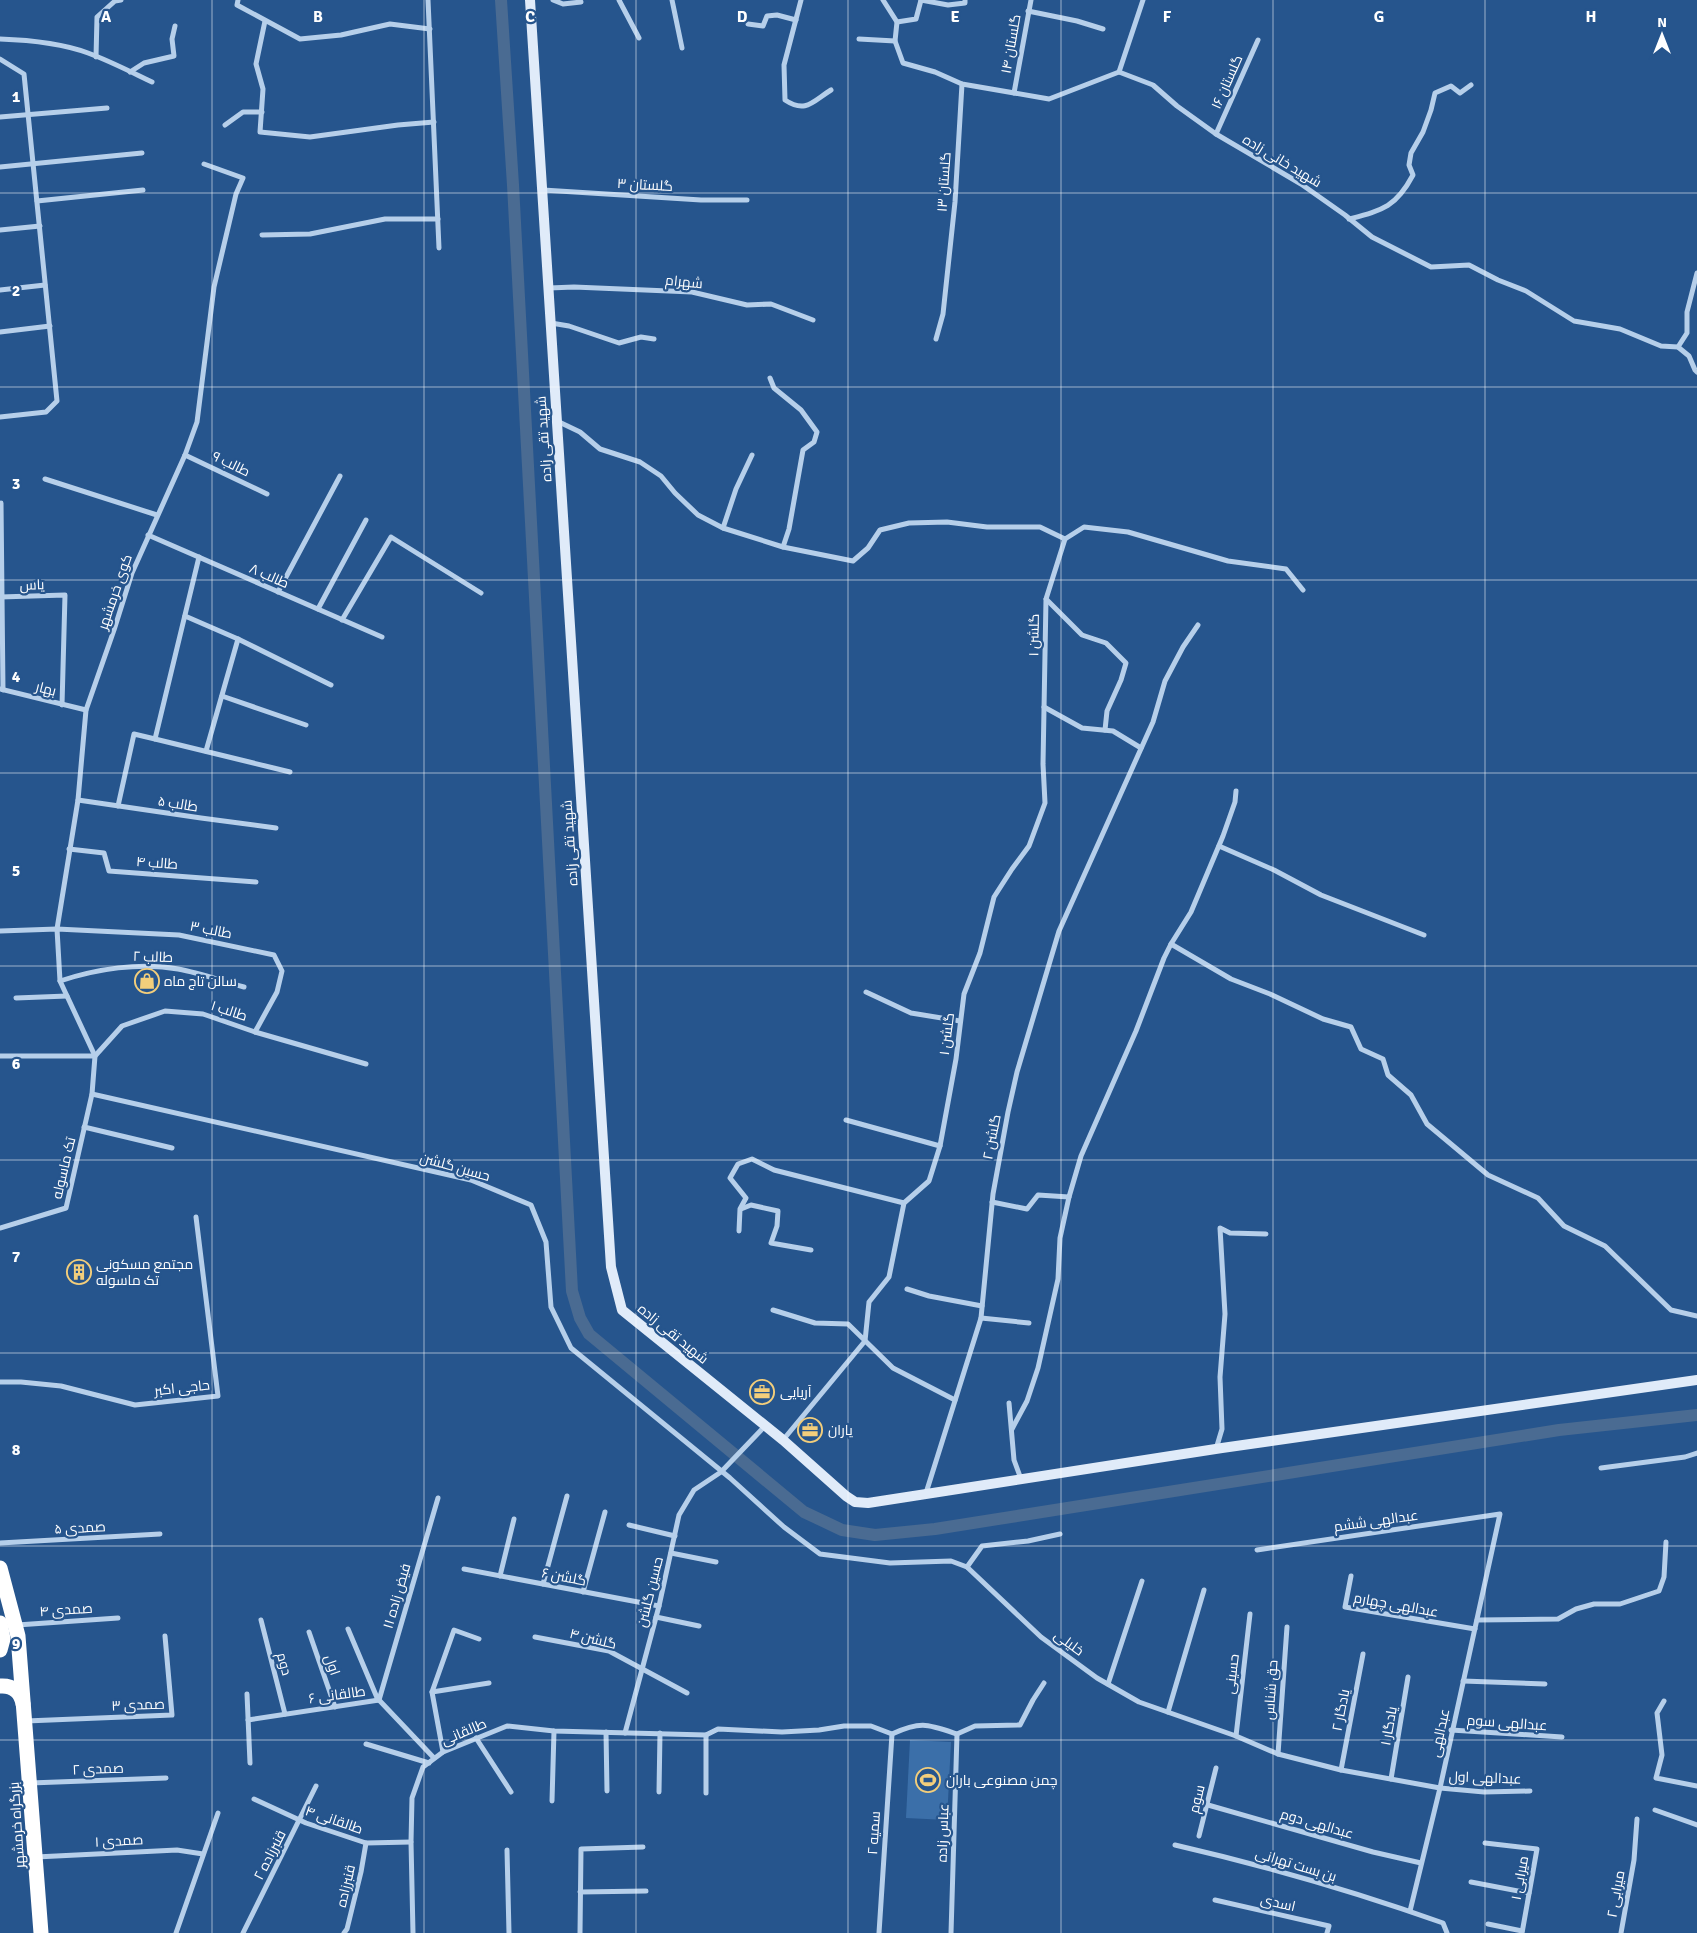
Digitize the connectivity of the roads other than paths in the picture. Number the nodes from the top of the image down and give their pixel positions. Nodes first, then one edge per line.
1 (121, 0) edge
2 (238, 0) edge
3 (428, 0) edge
4 (530, 0) edge
5 (553, 0) edge
6 (619, 0) edge
7 (672, 0) edge
8 (801, 0) edge
9 (883, 0) edge
10 (921, 0) edge
11 (965, 0) edge
12 (1031, 0) edge
13 (1143, 0) edge
14 (581, 2) dead end
15 (1028, 12) junction
16 (796, 20) junction
17 (265, 21) junction
18 (897, 22) junction
19 (748, 24) dead end
20 (175, 26) dead end
21 (430, 29) junction
22 (1103, 29) dead end
23 (638, 38) dead end
24 (0, 39) edge
25 (859, 39) dead end
26 (1258, 40) dead end
27 (895, 41) junction
28 (682, 48) dead end
29 (96, 56) junction
30 (0, 59) edge
31 (130, 72) junction
32 (1118, 72) junction
33 (152, 82) dead end
34 (962, 84) junction
35 (1471, 86) dead end
36 (831, 90) dead end
37 (1014, 93) junction
38 (107, 108) dead end
39 (262, 112) junction
40 (28, 115) junction
41 (0, 118) edge
42 (434, 122) junction
43 (225, 125) dead end
44 (1216, 134) junction
45 (142, 153) dead end
46 (34, 164) junction
47 (204, 164) dead end
48 (0, 167) edge
49 (143, 190) dead end
50 (542, 190) junction
51 (747, 200) dead end
52 (37, 201) junction
53 (438, 219) junction
54 (1349, 219) junction
55 (40, 226) junction
56 (0, 230) edge
57 (262, 235) dead end
58 (439, 248) dead end
59 (1697, 274) edge
60 (45, 285) junction
61 (548, 288) junction
62 (0, 290) edge
63 (813, 320) dead end
64 (551, 323) junction
65 (50, 326) junction
66 (0, 332) edge
67 (654, 339) dead end
68 (936, 339) dead end
69 (1678, 347) junction
70 (1697, 372) edge
71 (770, 378) dead end
72 (0, 417) edge
73 (557, 421) junction
74 (185, 455) junction
75 (752, 455) dead end
76 (340, 476) dead end
77 (45, 479) dead end
78 (267, 494) dead end
79 (1, 504) edge
80 (157, 515) junction
81 (366, 520) dead end
82 (723, 528) junction
83 (148, 535) junction
84 (1065, 539) junction
85 (783, 548) junction
86 (199, 558) junction
87 (1303, 590) dead end
88 (278, 592) junction
89 (481, 593) dead end
90 (1, 597) edge
91 (1046, 599) junction
92 (318, 609) junction
93 (185, 616) junction
94 (342, 620) junction
95 (1198, 625) dead end
96 (382, 637) dead end
97 (238, 639) junction
98 (330, 685) dead end
99 (2, 689) edge
100 (222, 696) junction
101 (62, 704) junction
102 (1044, 707) junction
103 (86, 710) junction
104 (306, 725) dead end
105 (1105, 730) junction
106 (155, 739) junction
107 (1141, 748) junction
108 (206, 751) junction
109 (290, 772) dead end
110 (1236, 791) dead end
111 (78, 800) junction
112 (118, 806) junction
113 (276, 828) dead end
114 (1219, 846) junction
115 (69, 849) junction
116 (256, 882) dead end
117 (57, 929) junction
118 (0, 931) edge
119 (1424, 935) dead end
120 (1171, 944) junction
121 (60, 981) junction
122 (244, 987) dead end
123 (866, 992) dead end
124 (67, 996) junction
125 (16, 998) dead end
126 (960, 1021) junction
127 (255, 1032) junction
128 (0, 1056) edge
129 (94, 1056) junction
130 (366, 1064) dead end
131 (92, 1094) junction
132 (846, 1120) dead end
133 (84, 1127) junction
134 (940, 1146) junction
135 (172, 1148) dead end
136 (1069, 1197) junction
137 (992, 1202) junction
138 (904, 1204) junction
139 (740, 1209) junction
140 (196, 1217) dead end
141 (0, 1228) edge
142 (739, 1231) dead end
143 (1266, 1234) dead end
144 (811, 1250) dead end
145 (907, 1289) dead end
146 (982, 1306) junction
147 (774, 1310) dead end
148 (1697, 1316) edge
149 (981, 1318) junction
150 (1029, 1323) dead end
151 (865, 1340) junction
152 (1697, 1380) edge
153 (0, 1382) edge
154 (955, 1400) junction
155 (1009, 1403) dead end
156 (765, 1426) junction
157 (1012, 1429) junction
158 (783, 1440) junction
159 (1215, 1449) junction
160 (1697, 1453) edge
161 (1601, 1468) dead end
162 (721, 1472) junction
163 (1021, 1479) junction
164 (926, 1493) junction
165 (567, 1496) dead end
166 (438, 1498) dead end
167 (605, 1512) dead end
168 (1500, 1514) joint
169 (514, 1519) dead end
170 (629, 1525) dead end
171 (160, 1534) dead end
172 (1060, 1534) dead end
173 (675, 1536) junction
174 (1666, 1542) dead end
175 (0, 1543) edge
176 (1256, 1550) dead end
177 (671, 1553) junction
178 (716, 1562) dead end
179 (967, 1567) junction
180 (0, 1568) edge
181 (464, 1569) dead end
182 (500, 1576) junction
183 (1351, 1576) dead end
184 (1142, 1581) dead end
185 (544, 1584) junction
186 (1204, 1590) dead end
187 (583, 1592) junction
188 (659, 1606) junction
189 (1250, 1614) dead end
190 (656, 1617) junction
191 (118, 1618) dead end
192 (261, 1620) dead end
193 (1477, 1620) junction
194 (0, 1623) edge
195 (16, 1625) junction
196 (699, 1626) dead end
197 (1287, 1627) dead end
198 (348, 1629) dead end
199 (1475, 1629) junction
200 (309, 1632) dead end
201 (165, 1636) dead end
202 (534, 1637) dead end
203 (479, 1639) dead end
204 (0, 1650) edge
205 (1364, 1654) dead end
206 (642, 1670) junction
207 (1408, 1677) dead end
208 (1463, 1681) junction
209 (489, 1683) dead end
210 (1044, 1683) dead end
211 (1108, 1684) junction
212 (1545, 1684) dead end
213 (0, 1686) edge
214 (432, 1692) junction
215 (687, 1693) dead end
216 (247, 1694) dead end
217 (379, 1700) junction
218 (1664, 1700) dead end
219 (335, 1707) junction
220 (1168, 1712) junction
221 (25, 1714) junction
222 (285, 1714) junction
223 (248, 1720) junction
224 (1451, 1730) junction
225 (554, 1731) junction
226 (606, 1732) junction
227 (624, 1733) junction
228 (660, 1733) junction
229 (706, 1734) junction
230 (892, 1734) junction
231 (957, 1734) junction
232 (1236, 1736) junction
233 (1562, 1737) dead end
234 (476, 1738) junction
235 (366, 1744) dead end
236 (442, 1752) junction
237 (1278, 1754) junction
238 (434, 1758) junction
239 (428, 1763) junction
240 (250, 1764) dead end
241 (1216, 1768) dead end
242 (1342, 1770) junction
243 (166, 1778) dead end
244 (1391, 1779) junction
245 (30, 1783) junction
246 (316, 1786) dead end
247 (1697, 1786) edge
248 (1440, 1788) junction
249 (607, 1791) dead end
250 (1530, 1791) dead end
251 (511, 1792) dead end
252 (659, 1792) dead end
253 (706, 1793) dead end
254 (254, 1799) dead end
255 (552, 1801) dead end
256 (1208, 1805) junction
257 (1655, 1810) dead end
258 (218, 1813) dead end
259 (1637, 1819) dead end
260 (300, 1820) junction
261 (1697, 1825) edge
262 (1199, 1836) dead end
263 (366, 1842) junction
264 (411, 1842) junction
265 (1485, 1843) dead end
266 (1175, 1845) dead end
267 (643, 1847) dead end
268 (507, 1850) dead end
269 (204, 1854) junction
270 (36, 1857) junction
271 (1421, 1863) junction
272 (1471, 1882) dead end
273 (646, 1891) dead end
274 (580, 1892) junction
275 (1529, 1893) junction
276 (1215, 1900) dead end
277 (1410, 1911) junction
278 (1488, 1924) dead end
279 (1522, 1932) edge
280 (41, 1933) edge
281 (175, 1933) edge
282 (243, 1933) edge
283 (344, 1933) edge
284 (413, 1933) edge
285 (509, 1933) edge
286 (580, 1933) edge
287 (879, 1933) edge
288 (951, 1933) edge
289 (1327, 1933) edge
290 (1447, 1933) edge
291 (1620, 1933) edge

1 - 29 street
2 - 17 street
3 - 21 street
4 - 50 main road, شهید تقی زاده
5 - 14 street
6 - 23 street
7 - 28 street
8 - 16 street
9 - 18 street
10 - 11 street
10 - 18 street
12 - 15 street, گلستان ۱۴
13 - 32 street
15 - 22 street
15 - 37 street, گلستان ۱۴
16 - 19 street
16 - 36 street
17 - 21 street
17 - 39 street
18 - 27 street
20 - 31 street
21 - 42 street
24 - 29 street
25 - 27 street
26 - 44 street, گلستان ۱۶
27 - 34 street
29 - 31 street
30 - 40 street
31 - 33 street
32 - 37 street
32 - 44 street, شهید خانی زاده
34 - 37 street
34 - 68 street, گلستان ۱۳
35 - 54 street
38 - 40 street
39 - 42 street
39 - 43 street
40 - 41 street
40 - 46 street
42 - 53 street
44 - 54 street, شهید خانی زاده
45 - 46 street
46 - 48 street
46 - 52 street
47 - 74 street, کوی خرمشهر
49 - 52 street
50 - 51 street, گلستان ۳
50 - 61 main road, شهید تقی زاده
52 - 55 street
53 - 57 street
53 - 58 street
54 - 69 street, شهید خانی زاده
55 - 56 street
55 - 60 street
59 - 69 street
60 - 62 street
60 - 65 street
61 - 63 street, شهرام
61 - 64 main road, شهید تقی زاده
64 - 67 street
64 - 73 main road, شهید تقی زاده
65 - 66 street
65 - 72 street
69 - 70 street
71 - 85 street
73 - 82 street
73 - 156 main road, شهید تقی زاده
74 - 78 street, طالب ۹
74 - 80 street, کوی خرمشهر
75 - 82 street
76 - 88 street
77 - 80 street
79 - 90 street
80 - 83 street, کوی خرمشهر
81 - 92 street
82 - 85 street
83 - 86 street, طالب ۸
83 - 103 street, کوی خرمشهر
84 - 85 street
84 - 87 street
84 - 91 street, گلشن ۱
86 - 88 street, طالب ۸
86 - 93 street
88 - 92 street, طالب ۸
89 - 94 street
90 - 99 street
90 - 101 street, یاس
91 - 102 street, گلشن ۱
91 - 105 street
92 - 94 street, طالب ۸
93 - 97 street
93 - 106 street
94 - 96 street, طالب ۸
95 - 107 street, گلشن ۲
97 - 98 street
97 - 100 street
99 - 101 street, بهار
100 - 104 street
100 - 108 street
101 - 103 street, بهار
102 - 105 street
102 - 126 street, گلشن ۱
103 - 111 street, کوی خرمشهر
105 - 107 street
106 - 108 street
106 - 112 street
107 - 137 street, گلشن ۲
108 - 109 street
110 - 114 street
111 - 112 street, طالب ۵
111 - 115 street, کوی خرمشهر
112 - 113 street, طالب ۵
114 - 119 street
114 - 120 street
115 - 116 street, طالب ۴
115 - 117 street, کوی خرمشهر
117 - 118 street
117 - 121 street, کوی خرمشهر
117 - 127 street, طالب ۳
120 - 136 street
120 - 148 street
121 - 122 street, طالب ۲
121 - 124 street, کوی خرمشهر
123 - 126 street
124 - 125 street
124 - 129 street, کوی خرمشهر
126 - 134 street, گلشن ۱
127 - 129 street, طالب ۱
127 - 130 street, طالب ۱
128 - 129 street
129 - 131 street, کوی خرمشهر
131 - 133 street, تک ماسوله
131 - 162 street, حسین گلشن
132 - 134 street
133 - 135 street
133 - 141 street, تک ماسوله
134 - 138 street, گلشن ۱
136 - 137 street
136 - 157 street
137 - 146 street, گلشن ۲
138 - 139 street
138 - 151 street
139 - 142 street
139 - 144 street
140 - 153 street, حاجی اکبر
143 - 159 street
145 - 146 street
146 - 149 street, گلشن ۲
147 - 151 street
149 - 150 street
149 - 154 street, گلشن ۲
151 - 154 street
151 - 158 street
152 - 159 main road, شهید تقی زاده
154 - 164 street, گلشن ۲
155 - 157 street
156 - 158 main road, شهید تقی زاده
156 - 162 street, حسین گلشن
157 - 163 street
158 - 164 main road, شهید تقی زاده
159 - 163 main road, شهید تقی زاده
160 - 161 street
162 - 173 street, حسین گلشن
162 - 179 street, خلیلی
163 - 164 main road, شهید تقی زاده
165 - 185 street
166 - 217 street, فیض زاده ۱۱
167 - 187 street
168 - 176 street, عبدالهی ششم
168 - 193 street, عبدالهی
169 - 182 street
170 - 173 street
171 - 175 street, صمدی ۵
172 - 179 street
173 - 177 street, حسین گلشن
174 - 193 street
177 - 178 street
177 - 188 street, حسین گلشن
179 - 211 street, خلیلی
180 - 195 highway, بزرگراه خرمشهر
181 - 182 street, گلشن ۶
182 - 185 street, گلشن ۶
183 - 199 street, عبدالهی چهارم
184 - 211 street
185 - 187 street, گلشن ۶
186 - 220 street
187 - 188 street, گلشن ۶
188 - 190 street, حسین گلشن
189 - 232 street, حسینی
190 - 196 street
190 - 206 street, حسین گلشن
191 - 195 street, صمدی ۴
192 - 222 street, دوم
193 - 199 street, عبدالهی
194 - 204 highway
195 - 221 highway, بزرگراه خرمشهر
197 - 237 street, حق شناس
198 - 217 street
199 - 208 street, عبدالهی
200 - 219 street, اول
201 - 221 street, صمدی ۳
202 - 206 street, گلشن ۴
203 - 214 street
205 - 242 street, یادگار ۲
206 - 215 street, گلشن ۴
206 - 227 street, حسین گلشن
207 - 244 street, یادگار ۱
208 - 212 street
208 - 224 street, عبدالهی
209 - 214 street
210 - 231 street
211 - 220 street, خلیلی
213 - 221 highway
214 - 236 street
216 - 223 street
217 - 219 street, طالقانی ۶
217 - 238 street, طالقانی ۶
218 - 247 street
219 - 222 street, طالقانی ۶
220 - 232 street, خلیلی
221 - 245 highway, بزرگراه خرمشهر
222 - 223 street, طالقانی ۶
223 - 240 street
224 - 233 street, عبدالهی سوم
224 - 248 street, عبدالهی
225 - 226 street, طالقانی
225 - 234 street, طالقانی
225 - 255 street
226 - 227 street, طالقانی
226 - 249 street
227 - 228 street, طالقانی
228 - 229 street, طالقانی
228 - 252 street
229 - 230 street, طالقانی
229 - 253 street
230 - 231 street
230 - 287 street, سمیه ۲
231 - 288 street, عباس زاده
232 - 237 street, خلیلی
234 - 236 street, طالقانی
234 - 251 street
235 - 239 street
236 - 238 street, طالقانی
237 - 242 street, خلیلی
238 - 239 street, طالقانی
239 - 264 street, طالقانی
241 - 256 street, سوم
242 - 244 street, خلیلی
243 - 245 street, صمدی ۲
244 - 248 street, خلیلی
245 - 270 highway, بزرگراه خرمشهر
246 - 260 street, قنبرزاده ۲
248 - 250 street, عبدالهی اول
248 - 271 street, عبدالهی
254 - 260 street, طالقانی ۴
256 - 262 street, سوم
256 - 271 street, عبدالهی دوم
257 - 261 street
258 - 269 street
259 - 291 street, میرابی ۲
260 - 263 street, طالقانی ۴
260 - 282 street, قنبرزاده ۲
263 - 264 street, طالقانی ۴
263 - 283 street, قنبرزاده
264 - 284 street, طالقانی
265 - 275 street, میرابی ۱
266 - 277 street, بن بست تهرانی
267 - 274 street
268 - 285 street
269 - 270 street, صمدی ۱
269 - 281 street
270 - 280 highway, بزرگراه خرمشهر
271 - 277 street, عبدالهی
272 - 275 street
273 - 274 street
274 - 286 street
275 - 279 street, میرابی ۱
276 - 289 street, اسدی
277 - 290 street
278 - 279 street

